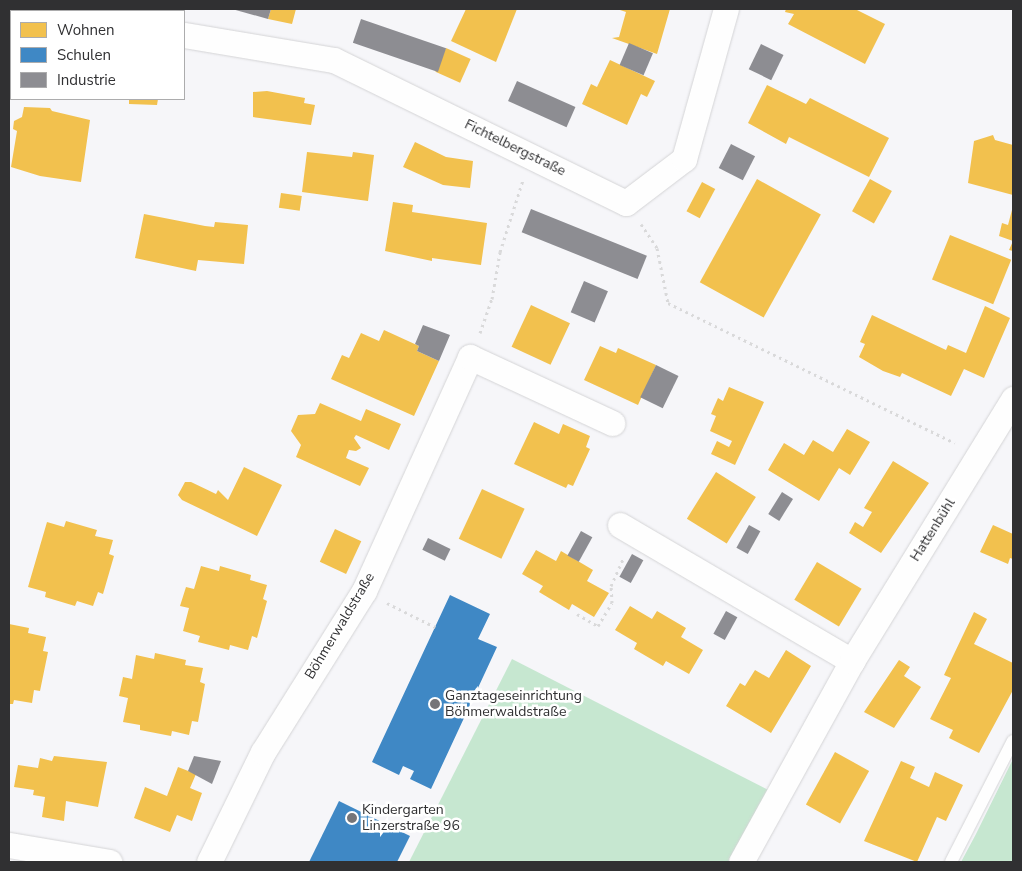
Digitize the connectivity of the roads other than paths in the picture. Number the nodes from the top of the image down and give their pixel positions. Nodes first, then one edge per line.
1 (726, 9) edge
2 (185, 35) edge
3 (1013, 399) edge
4 (612, 423) dead end
5 (626, 528) road end
6 (852, 661) junction
7 (1013, 741) edge
8 (9, 846) edge
9 (110, 862) edge
10 (209, 862) edge
11 (741, 862) edge
12 (951, 862) edge

1 - 2 street, Fichtelbergstraße
3 - 6 street, Hattenbühl
4 - 10 street, Böhmerwaldstraße
5 - 6 street
6 - 11 street, Hattenbühl
7 - 12 lane
8 - 9 street

